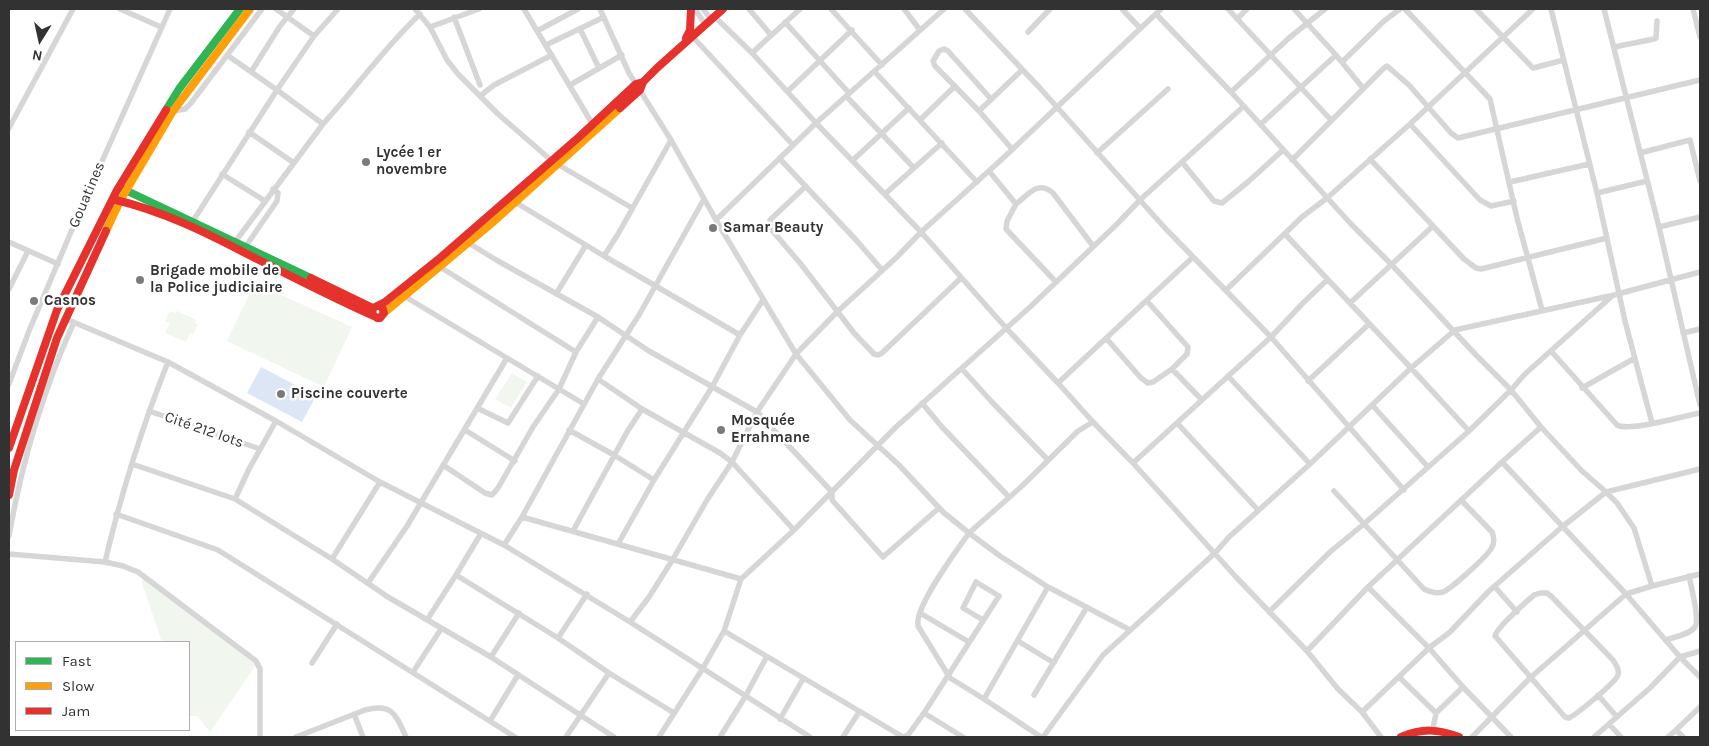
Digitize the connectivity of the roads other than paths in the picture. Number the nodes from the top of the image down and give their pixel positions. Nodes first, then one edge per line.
1 (73, 9) edge
2 (120, 9) edge
3 (170, 9) edge
4 (240, 9) edge
5 (250, 9) edge
6 (262, 9) edge
7 (276, 9) edge
8 (294, 9) edge
9 (338, 9) edge
10 (415, 9) edge
11 (479, 9) edge
12 (524, 9) edge
13 (578, 9) edge
14 (600, 9) edge
15 (691, 9) edge
16 (696, 9) edge
17 (703, 9) edge
18 (723, 9) edge
19 (749, 9) edge
20 (800, 9) edge
21 (831, 9) edge
22 (904, 9) edge
23 (944, 9) edge
24 (966, 9) edge
25 (1122, 9) edge
26 (1161, 9) edge
27 (1228, 9) edge
28 (1247, 9) edge
29 (1294, 9) edge
30 (1325, 9) edge
31 (1400, 9) edge
32 (1405, 9) edge
33 (1534, 9) edge
34 (1550, 9) edge
35 (1604, 9) edge
36 (1693, 9) edge
37 (1048, 10) edge
38 (1479, 10) edge
39 (420, 14) junction
40 (1156, 14) junction
41 (287, 16) junction
42 (454, 17) junction
43 (604, 17) junction
44 (1237, 19) junction
45 (710, 20) junction
46 (1657, 21) dead end
47 (786, 22) junction
48 (1308, 23) junction
49 (430, 26) junction
50 (161, 27) junction
51 (1140, 28) junction
52 (580, 29) junction
53 (852, 30) junction
54 (920, 30) junction
55 (537, 31) junction
56 (1028, 32) dead end
57 (771, 35) junction
58 (314, 36) junction
59 (692, 36) junction
60 (1503, 37) junction
61 (1700, 37) edge
62 (546, 45) junction
63 (1614, 47) junction
64 (678, 50) junction
65 (752, 53) junction
66 (227, 55) junction
67 (552, 55) junction
68 (1336, 55) junction
69 (622, 56) junction
70 (1271, 56) junction
71 (820, 60) junction
72 (1564, 60) junction
73 (1342, 62) junction
74 (882, 65) junction
75 (599, 68) junction
76 (1022, 70) junction
77 (251, 72) junction
78 (875, 72) junction
79 (1466, 72) junction
80 (1700, 80) edge
81 (480, 85) junction
82 (494, 85) junction
83 (570, 85) junction
84 (640, 85) junction
85 (955, 86) junction
86 (471, 87) junction
87 (1301, 87) junction
88 (1363, 88) junction
89 (1168, 89) dead end
90 (277, 90) junction
91 (788, 91) junction
92 (1231, 92) junction
93 (848, 95) junction
94 (480, 96) junction
95 (1626, 98) junction
96 (991, 99) junction
97 (1244, 106) junction
98 (1057, 107) junction
99 (1428, 107) junction
100 (909, 108) junction
101 (1575, 110) junction
102 (979, 111) junction
103 (173, 112) junction
104 (921, 120) junction
105 (1331, 120) junction
106 (816, 123) junction
107 (323, 124) junction
108 (1260, 124) junction
109 (1410, 124) junction
110 (593, 125) junction
111 (9, 128) edge
112 (1497, 129) junction
113 (249, 132) junction
114 (881, 133) junction
115 (671, 140) junction
116 (942, 143) junction
117 (794, 145) junction
118 (1012, 149) junction
119 (1283, 150) junction
120 (1098, 153) junction
121 (1640, 153) junction
122 (780, 159) junction
123 (1370, 159) junction
124 (1292, 160) junction
125 (852, 161) junction
126 (294, 162) junction
127 (1182, 162) junction
128 (554, 163) junction
129 (1589, 164) junction
130 (914, 168) junction
131 (989, 171) junction
132 (222, 174) junction
133 (1648, 181) junction
134 (1700, 181) edge
135 (978, 182) junction
136 (1510, 182) junction
137 (806, 186) junction
138 (122, 188) junction
139 (273, 189) junction
140 (885, 194) junction
141 (1597, 194) junction
142 (1327, 198) junction
143 (704, 199) junction
144 (1141, 199) junction
145 (116, 200) junction
146 (265, 201) junction
147 (1514, 201) junction
148 (515, 202) junction
149 (1016, 204) junction
150 (632, 208) junction
151 (1700, 216) edge
152 (716, 220) junction
153 (191, 223) junction
154 (1433, 226) junction
155 (1659, 227) junction
156 (921, 232) junction
157 (1285, 234) junction
158 (1607, 238) junction
159 (466, 240) junction
160 (9, 242) edge
161 (236, 242) junction
162 (586, 245) junction
163 (246, 246) junction
164 (1094, 246) junction
165 (28, 251) junction
166 (604, 256) junction
167 (1193, 257) junction
168 (1528, 258) junction
169 (58, 264) junction
170 (1391, 264) junction
171 (440, 267) junction
172 (882, 270) junction
173 (1700, 272) edge
174 (962, 278) junction
175 (1327, 280) junction
176 (1671, 280) junction
177 (1056, 282) junction
178 (655, 286) junction
179 (9, 289) edge
180 (1226, 290) junction
181 (556, 294) junction
182 (1617, 294) junction
183 (404, 296) junction
184 (763, 300) junction
185 (1147, 301) junction
186 (1350, 303) junction
187 (376, 307) junction
188 (1542, 310) junction
189 (837, 312) junction
190 (384, 313) junction
191 (374, 316) junction
192 (598, 318) junction
193 (70, 320) junction
194 (1370, 324) junction
195 (1006, 328) junction
196 (1700, 329) edge
197 (1455, 330) junction
198 (1683, 333) junction
199 (740, 335) junction
200 (626, 337) junction
201 (1270, 337) junction
202 (1106, 338) junction
203 (1551, 351) junction
204 (576, 352) junction
205 (796, 354) junction
206 (507, 358) junction
207 (1635, 358) junction
208 (168, 362) junction
209 (1412, 368) junction
210 (962, 369) junction
211 (1172, 369) junction
212 (538, 376) junction
213 (1228, 376) junction
214 (598, 379) junction
215 (1308, 381) junction
216 (1058, 383) junction
217 (9, 384) edge
218 (712, 387) junction
219 (1582, 388) junction
220 (559, 389) junction
221 (1512, 390) junction
222 (1202, 400) junction
223 (922, 403) junction
224 (584, 404) junction
225 (1700, 405) edge
226 (1373, 406) junction
227 (477, 408) junction
228 (642, 409) junction
229 (149, 411) junction
230 (757, 412) junction
231 (1700, 412) edge
232 (276, 421) junction
233 (1092, 422) junction
234 (1177, 423) junction
235 (1652, 423) junction
236 (1349, 427) junction
237 (1541, 428) junction
238 (465, 430) junction
239 (569, 430) junction
240 (1468, 431) junction
241 (684, 433) junction
242 (878, 445) junction
243 (9, 448) edge
244 (260, 449) junction
245 (614, 455) junction
246 (1047, 460) junction
247 (515, 461) junction
248 (732, 462) junction
249 (1502, 462) junction
250 (1134, 463) junction
251 (132, 464) junction
252 (1310, 464) junction
253 (443, 465) junction
254 (1428, 467) junction
255 (1700, 469) edge
256 (654, 480) junction
257 (380, 482) junction
258 (1404, 490) junction
259 (1334, 491) dead end
260 (832, 492) junction
261 (1606, 492) junction
262 (9, 495) edge
263 (1009, 497) junction
264 (235, 499) junction
265 (1461, 500) junction
266 (420, 504) junction
267 (939, 508) junction
268 (1258, 510) junction
269 (116, 514) junction
270 (522, 517) junction
271 (1365, 523) junction
272 (1562, 527) junction
273 (794, 530) junction
274 (572, 531) junction
275 (969, 533) junction
276 (480, 535) junction
277 (9, 536) edge
278 (618, 544) junction
279 (504, 545) junction
280 (1215, 553) junction
281 (9, 554) edge
282 (332, 559) junction
283 (673, 559) junction
284 (1398, 559) junction
285 (105, 562) junction
286 (1700, 574) edge
287 (456, 575) junction
288 (1689, 576) junction
289 (741, 579) junction
290 (368, 583) junction
291 (1495, 586) junction
292 (1652, 586) junction
293 (1048, 587) junction
294 (1368, 587) junction
295 (586, 594) junction
296 (1626, 594) junction
297 (1087, 607) junction
298 (1270, 612) junction
299 (1517, 612) junction
300 (920, 613) junction
301 (519, 614) junction
302 (426, 620) junction
303 (983, 620) junction
304 (630, 622) junction
305 (337, 624) junction
306 (441, 629) junction
307 (1130, 630) junction
308 (724, 631) junction
309 (1585, 631) junction
310 (558, 638) junction
311 (1666, 640) junction
312 (1018, 641) junction
313 (969, 642) junction
314 (1429, 648) junction
315 (1307, 651) junction
316 (1700, 651) edge
317 (492, 657) junction
318 (1680, 657) junction
319 (766, 658) junction
320 (312, 663) dead end
321 (1054, 663) junction
322 (702, 668) junction
323 (413, 672) junction
324 (609, 673) junction
325 (518, 675) junction
326 (947, 675) junction
327 (1399, 677) junction
328 (1700, 677) edge
329 (1530, 678) junction
330 (803, 679) junction
331 (1463, 687) junction
332 (1034, 695) dead end
333 (1598, 695) junction
334 (745, 697) junction
335 (984, 699) junction
336 (1700, 706) edge
337 (859, 712) junction
338 (924, 712) junction
339 (1362, 712) junction
340 (674, 713) junction
341 (1436, 713) junction
342 (354, 714) junction
343 (580, 715) junction
344 (1492, 716) junction
345 (1617, 717) junction
346 (780, 719) junction
347 (490, 721) junction
348 (1609, 724) junction
349 (1433, 729) junction
350 (1676, 730) junction
351 (260, 737) edge
352 (297, 737) edge
353 (363, 737) edge
354 (406, 737) edge
355 (515, 737) edge
356 (566, 737) edge
357 (614, 737) edge
358 (659, 737) edge
359 (720, 737) edge
360 (810, 737) edge
361 (843, 737) edge
362 (963, 737) edge
363 (1042, 737) edge
364 (1381, 737) edge
365 (1400, 737) edge
366 (1459, 737) edge
367 (1472, 737) edge
368 (1511, 737) edge
369 (1594, 737) edge
370 (1621, 737) edge
371 (1668, 737) edge
372 (1683, 737) edge

1 - 111 street
2 - 50 street
3 - 50 street, Gouatines
4 - 138 main road
5 - 103 main road
6 - 66 street
7 - 41 street
8 - 41 street
9 - 58 street
10 - 39 street
11 - 42 street
12 - 55 street
13 - 55 street
14 - 43 street
15 - 64 main road
16 - 45 street
17 - 45 street
18 - 45 main road
19 - 57 street
20 - 47 street
21 - 53 street
22 - 54 street
23 - 54 street
24 - 76 street
25 - 51 street
26 - 40 street
27 - 44 street
28 - 44 street
29 - 48 street
30 - 48 street
31 - 73 street
32 - 79 street
33 - 60 street
34 - 72 street
35 - 63 street
36 - 61 street
37 - 56 street
38 - 60 street
39 - 49 street
39 - 107 street
40 - 51 street
40 - 92 street
41 - 58 street
41 - 77 street
42 - 49 street
42 - 81 street
43 - 52 street
43 - 69 street
44 - 70 street
45 - 59 main road
45 - 65 street
46 - 63 street
47 - 57 street
47 - 71 street
48 - 68 street
48 - 70 street
49 - 86 street
50 - 169 street, Gouatines
51 - 98 street
52 - 62 street
52 - 75 street
53 - 71 street
53 - 74 street
54 - 74 street
55 - 62 street
57 - 65 street
58 - 90 street
59 - 64 main road
59 - 117 street
60 - 72 street
60 - 79 street
62 - 67 street
63 - 95 street
64 - 84 main road
65 - 91 street
66 - 77 street
66 - 103 street
67 - 82 street
67 - 83 street
68 - 73 street
68 - 87 street
69 - 75 street
69 - 84 street
70 - 87 street
70 - 92 street
71 - 91 street
71 - 93 street
72 - 101 street
73 - 88 street
74 - 78 street
75 - 83 street
76 - 96 street
76 - 98 street
77 - 90 street
78 - 93 street
78 - 100 street
79 - 99 street
79 - 112 street
80 - 95 street
81 - 82 street
81 - 86 street
82 - 94 street
83 - 110 street
84 - 110 main road
84 - 115 street
84 - 128 main road
85 - 96 street
85 - 102 street
85 - 104 street
86 - 94 street
87 - 105 street
87 - 108 street
88 - 99 street
88 - 105 street
89 - 120 street
90 - 107 street
90 - 113 street
91 - 106 street
92 - 97 street
93 - 106 street
93 - 114 street
94 - 128 street
95 - 101 street
95 - 121 street
96 - 102 street
97 - 108 street
97 - 127 street
98 - 118 street
98 - 120 street
99 - 109 street
99 - 112 street
100 - 104 street
100 - 114 street
101 - 112 street
101 - 129 street
102 - 118 street
103 - 138 main road
104 - 116 street
105 - 124 street
106 - 117 street
106 - 125 street
107 - 126 street
108 - 119 street
109 - 123 street
109 - 147 street
110 - 128 main road
112 - 136 street
113 - 126 street
113 - 132 street
114 - 125 street
114 - 130 street
115 - 143 street
115 - 150 street
116 - 130 street
116 - 135 street
117 - 122 street
118 - 131 street
119 - 124 street
119 - 127 street
120 - 144 street
121 - 133 street
121 - 134 street
122 - 137 street
122 - 152 street
123 - 142 street
123 - 154 street
124 - 142 street
125 - 140 street
126 - 139 street
127 - 144 street
128 - 148 main road
128 - 150 street
128 - 159 main road
129 - 136 street
129 - 141 street
130 - 140 street
131 - 135 street
131 - 149 street
132 - 146 street
132 - 153 street
133 - 141 street
133 - 155 street
135 - 156 street
136 - 147 street
137 - 172 street
137 - 189 street
138 - 145 main road
138 - 153 main road
139 - 146 street
139 - 163 street
140 - 156 street
141 - 158 street
142 - 157 street
142 - 170 street
143 - 152 street
143 - 178 street
144 - 164 street
144 - 167 street
145 - 153 main road
145 - 193 main road
145 - 243 main road
146 - 161 street
147 - 168 street
148 - 159 main road
148 - 162 street
149 - 164 street
149 - 177 street
150 - 166 street
151 - 155 street
152 - 184 street
153 - 161 main road
153 - 191 main road
154 - 168 street
154 - 170 street
155 - 176 street
156 - 172 street
156 - 174 street
157 - 175 street
157 - 180 street
158 - 168 street
158 - 182 street
159 - 171 main road
159 - 181 street
159 - 187 main road
160 - 165 street
161 - 163 main road
162 - 166 street
162 - 181 street
163 - 187 main road
164 - 177 street
165 - 169 street
165 - 179 street
166 - 178 street
167 - 180 street
167 - 185 street
168 - 188 street
169 - 217 street, Gouatines
170 - 186 street
170 - 197 street
171 - 183 main road
171 - 204 street
172 - 189 street
173 - 176 street
174 - 189 street
174 - 195 street
175 - 186 street
175 - 201 street
176 - 182 street
176 - 198 street
177 - 195 street
178 - 199 street
178 - 200 street
180 - 201 street
181 - 192 street
182 - 188 street
182 - 203 street
182 - 207 street
183 - 190 main road
183 - 206 street
184 - 199 street
184 - 205 street
185 - 202 street
185 - 211 street
186 - 194 street
187 - 190 main road
187 - 191 main road
188 - 197 street
189 - 205 street
190 - 191 main road
192 - 200 street
192 - 204 street
193 - 208 street
193 - 262 main road
193 - 277 street
194 - 209 street
194 - 215 street
195 - 210 street
195 - 216 street
196 - 198 street
197 - 209 street
197 - 221 street
198 - 225 street
199 - 218 street
200 - 214 street
200 - 218 street
201 - 213 street
201 - 215 street
202 - 211 street
202 - 216 street
203 - 219 street
203 - 221 street
204 - 220 street
205 - 230 street
205 - 242 street
206 - 212 street
206 - 227 street
207 - 219 street
207 - 235 street
208 - 229 street
208 - 232 street
209 - 226 street
209 - 240 street
210 - 223 street
210 - 246 street
211 - 222 street
212 - 220 street
212 - 227 street
213 - 222 street
213 - 252 street
214 - 224 street
214 - 228 street
215 - 236 street
216 - 233 street
218 - 230 street
218 - 241 street
219 - 235 street
220 - 224 street
220 - 247 street
221 - 237 street
221 - 240 street
222 - 234 street
223 - 242 street
223 - 263 street
224 - 239 street
226 - 236 street
226 - 254 street
227 - 238 street
228 - 241 street
228 - 245 street
229 - 244 street, Cité 212 lots
229 - 251 street
230 - 248 street
230 - 260 street
231 - 235 street
232 - 244 street
232 - 257 street
233 - 246 street
233 - 250 street
234 - 250 street
234 - 268 street
236 - 252 street
236 - 258 street
237 - 249 street
237 - 261 street
238 - 247 street
238 - 253 street
239 - 245 street
239 - 270 street
240 - 254 street
241 - 248 street
241 - 256 street
242 - 260 street
242 - 267 street
244 - 264 street
245 - 256 street
245 - 274 street
246 - 263 street
247 - 253 street
248 - 273 street
248 - 283 street
249 - 265 street
249 - 272 street
250 - 280 street
251 - 264 street
251 - 269 street
252 - 268 street
253 - 266 street
254 - 258 street
255 - 261 street
256 - 278 street
257 - 266 street
257 - 282 street
258 - 271 street
259 - 271 street
260 - 267 street
260 - 273 street
261 - 272 street
261 - 292 street
263 - 275 street
264 - 282 street
265 - 284 street
265 - 284 street
266 - 276 street
266 - 290 street
267 - 275 street
268 - 280 street
269 - 285 street
269 - 305 street
270 - 274 street
270 - 279 street
271 - 284 street
271 - 298 street
272 - 291 street
272 - 296 street
273 - 289 street
274 - 278 street
275 - 293 street
275 - 300 street
276 - 279 street
276 - 287 street
278 - 283 street
279 - 295 street
280 - 298 street
280 - 307 street
281 - 285 street
282 - 290 street
283 - 289 street
283 - 304 street
284 - 294 street
285 - 351 street
286 - 288 street
287 - 301 street
287 - 302 street
288 - 292 street
288 - 311 street
289 - 308 street
290 - 302 street
291 - 299 street
291 - 314 street
292 - 296 street
293 - 297 street
293 - 312 street
294 - 314 street
294 - 315 street
295 - 304 street
295 - 310 street
296 - 309 street
296 - 311 street
297 - 307 street
297 - 321 street
298 - 315 street
299 - 309 street
299 - 329 street
300 - 313 street
300 - 326 street
301 - 310 street
301 - 317 street
302 - 306 street
303 - 303 street
303 - 313 street
304 - 322 street
305 - 320 street
305 - 323 street
306 - 317 street
306 - 323 street
307 - 363 street
308 - 319 street
308 - 322 street
309 - 329 street
309 - 333 street
310 - 324 street
311 - 318 street
312 - 321 street
312 - 335 street
313 - 326 street
314 - 327 street
314 - 331 street
315 - 339 street
316 - 318 street
317 - 325 street
318 - 328 street
318 - 345 street
319 - 330 street
319 - 334 street
321 - 332 street
322 - 334 street
322 - 340 street
323 - 347 street
324 - 340 street
324 - 343 street
325 - 343 street
325 - 347 street
326 - 335 street
326 - 338 street
327 - 339 street
327 - 341 street
329 - 333 street
329 - 344 street
330 - 337 street
330 - 346 street
331 - 341 street
331 - 344 street
333 - 345 street
334 - 346 street
334 - 359 street
335 - 363 street
336 - 350 street
337 - 338 street
337 - 361 street
338 - 362 street
339 - 364 street
340 - 358 street
341 - 349 street
342 - 352 street
342 - 353 street
342 - 354 street
343 - 356 street
343 - 357 street
344 - 367 street
344 - 368 street
345 - 348 street
346 - 360 street
347 - 355 street
348 - 369 street
348 - 370 street
349 - 365 main road
349 - 366 main road
350 - 371 street
350 - 372 street

